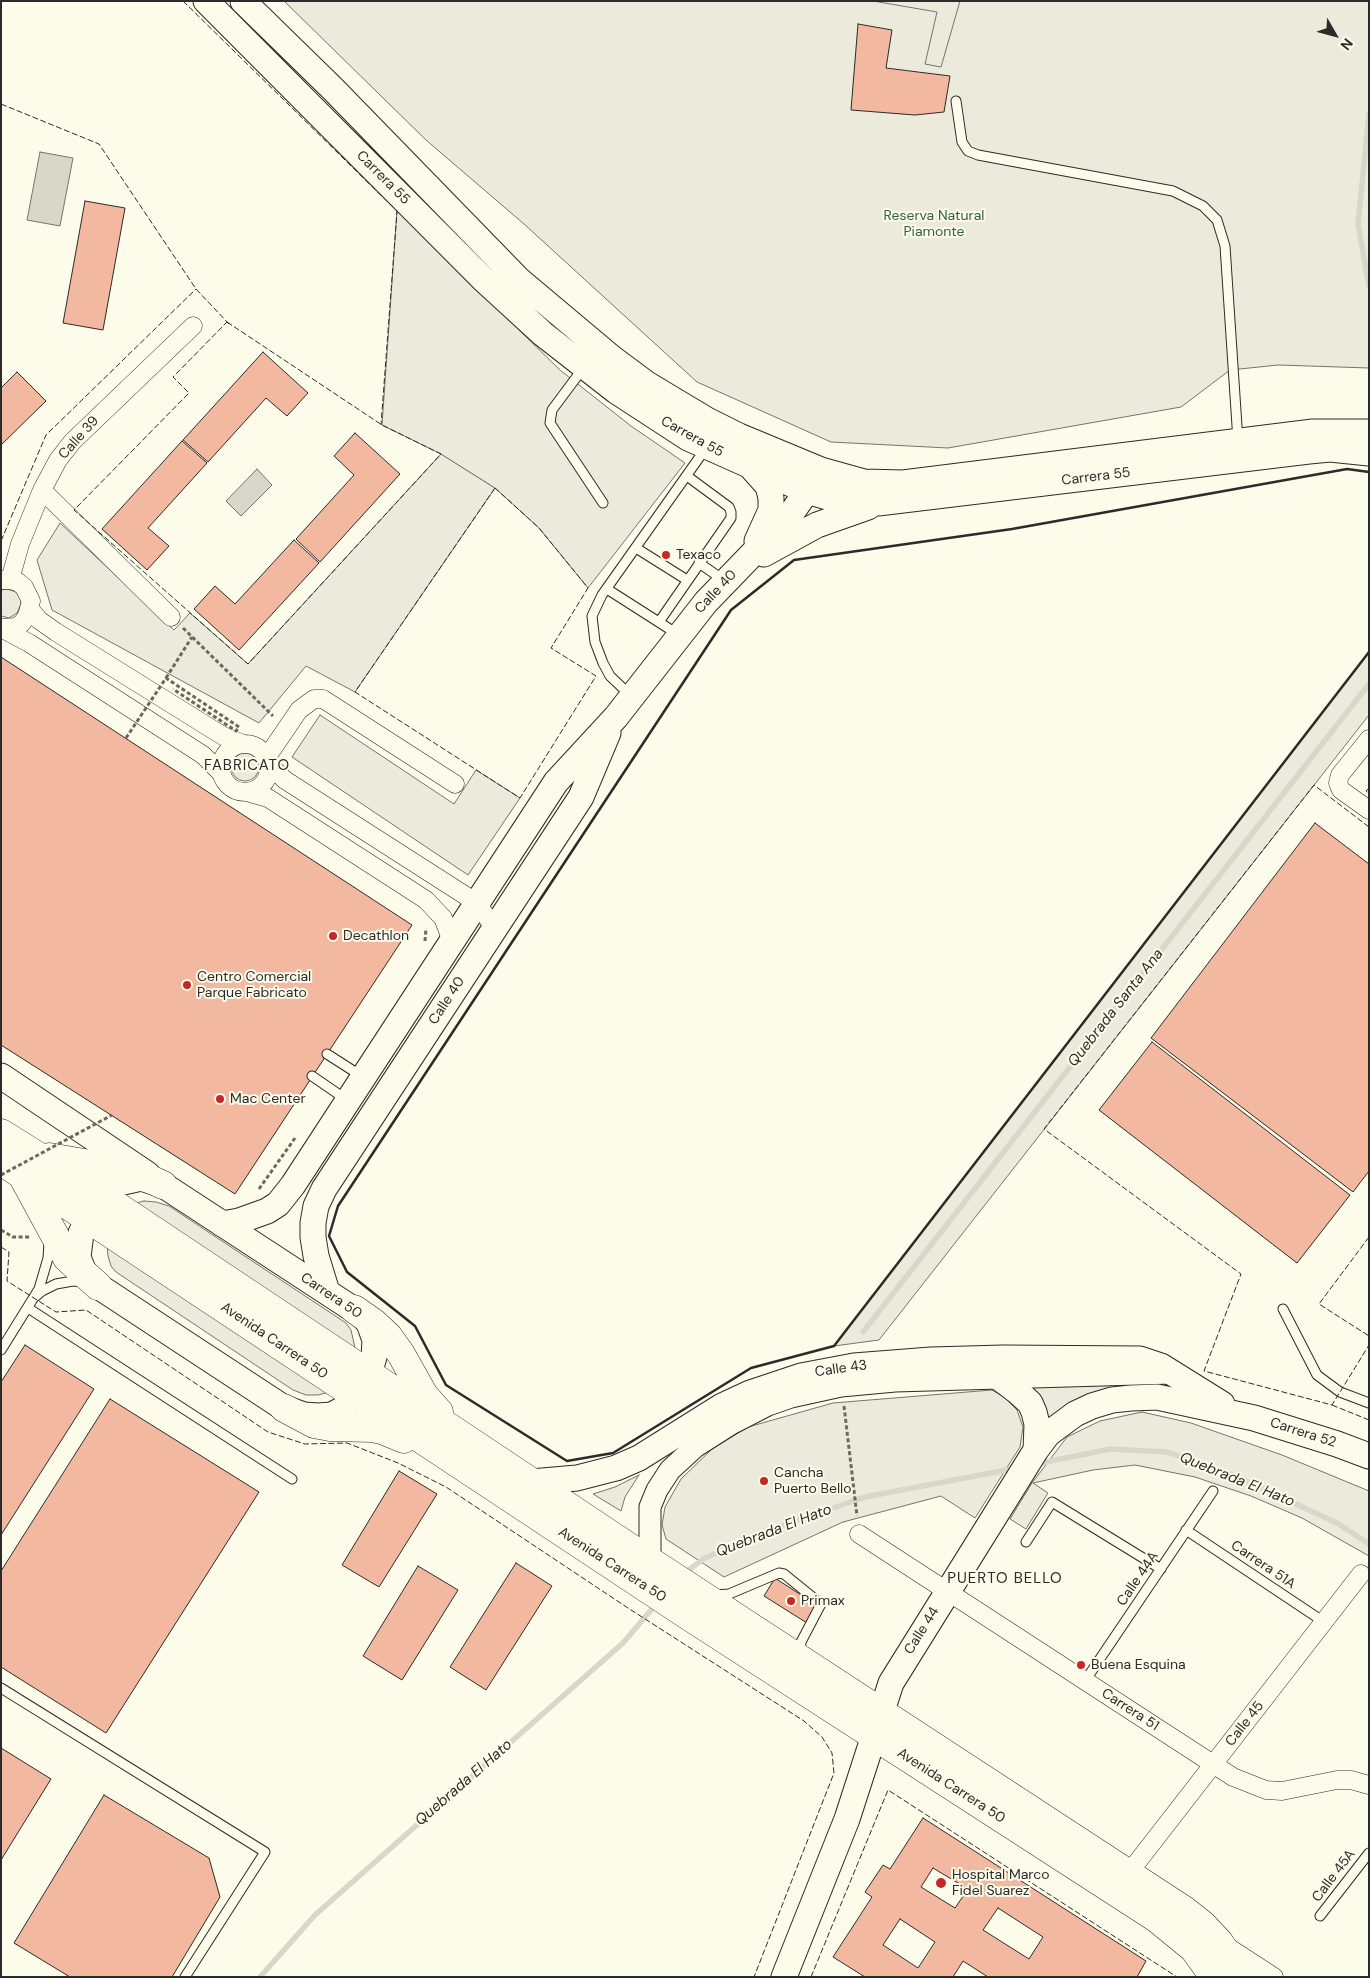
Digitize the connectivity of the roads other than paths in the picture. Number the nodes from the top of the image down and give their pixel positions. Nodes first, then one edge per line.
1 (206, 1) edge
2 (244, 1) edge
3 (956, 100) dead end
4 (192, 326) dead end
5 (585, 367) junction
6 (1369, 425) edge
7 (1369, 432) edge
8 (1322, 440) junction
9 (1238, 441) junction
10 (706, 448) junction
11 (1369, 454) edge
12 (752, 468) junction
13 (820, 470) junction
14 (687, 476) junction
15 (42, 490) junction
16 (807, 492) junction
17 (603, 503) dead end
18 (878, 503) junction
19 (636, 548) junction
20 (699, 563) junction
21 (732, 574) junction
22 (6, 580) edge
23 (687, 580) junction
24 (607, 589) junction
25 (30, 609) junction
26 (171, 617) road end
27 (1, 628) edge
28 (669, 628) junction
29 (632, 696) junction
30 (616, 717) junction
31 (1369, 739) edge
32 (241, 743) junction
33 (268, 761) junction
34 (222, 774) junction
35 (455, 784) dead end
36 (247, 792) junction
37 (1369, 810) edge
38 (477, 903) junction
39 (495, 929) junction
40 (452, 941) junction
41 (327, 1054) dead end
42 (1, 1076) edge
43 (312, 1076) dead end
44 (364, 1077) junction
45 (348, 1100) junction
46 (1, 1133) edge
47 (15, 1166) edge
48 (163, 1185) junction
49 (95, 1207) junction
50 (222, 1224) junction
51 (42, 1233) junction
52 (98, 1286) junction
53 (327, 1292) junction
54 (34, 1298) junction
55 (28, 1308) junction
56 (354, 1309) junction
57 (1283, 1309) dead end
58 (1, 1350) edge
59 (1172, 1373) junction
60 (998, 1377) junction
61 (362, 1385) junction
62 (1369, 1403) edge
63 (284, 1408) junction
64 (1236, 1414) junction
65 (1036, 1450) junction
66 (464, 1452) junction
67 (1369, 1456) edge
68 (292, 1479) dead end
69 (531, 1482) junction
70 (1213, 1491) dead end
71 (858, 1527) road end
72 (1186, 1530) junction
73 (1026, 1542) dead end
74 (1161, 1569) junction
75 (651, 1572) junction
76 (1362, 1574) dead end
77 (946, 1592) junction
78 (697, 1607) junction
79 (1324, 1622) junction
80 (800, 1659) junction
81 (1085, 1682) junction
82 (1, 1688) edge
83 (878, 1724) junction
84 (1214, 1764) junction
85 (1369, 1785) edge
86 (1369, 1853) edge
87 (1128, 1874) junction
88 (1320, 1916) dead end
89 (1219, 1942) junction
90 (185, 1977) edge
91 (784, 1977) edge
92 (1214, 1977) edge
93 (1242, 1977) edge
94 (1274, 1977) edge

1 - 5 main road, Carrera 55
2 - 13 main road, Carrera 55
3 - 9 lane
4 - 15 street, Calle 39
5 - 10 main road, Carrera 55
5 - 17 lane
6 - 8 street, Carrera 55
7 - 8 main road
8 - 9 main road, Carrera 55
8 - 11 main road
8 - 18 main road, Carrera 55
9 - 13 main road, Carrera 55
10 - 12 main road, Carrera 55
10 - 14 lane
12 - 16 main road, Carrera 55
12 - 21 main road
13 - 16 main road, Calle 40
14 - 19 lane
14 - 20 lane
15 - 22 street, Calle 39
15 - 26 street
16 - 18 main road, Carrera 55
16 - 21 main road, Calle 40
18 - 21 main road
19 - 23 lane
19 - 24 lane
20 - 21 lane
20 - 23 lane
21 - 28 main road, Calle 40
22 - 25 street
23 - 28 lane
24 - 28 lane
24 - 29 lane
25 - 27 street
25 - 32 street
27 - 34 street
28 - 29 main road, Calle 40
29 - 30 main road, Calle 40
30 - 38 main road, Calle 40
30 - 39 main road, Calle 40
31 - 37 street
32 - 33 street
32 - 34 street
33 - 35 street
33 - 36 street
33 - 38 street
34 - 36 street
36 - 40 street
38 - 39 street
38 - 40 main road, Calle 40
39 - 53 main road, Calle 40
40 - 44 main road, Calle 40
41 - 44 lane
42 - 48 main road
43 - 45 lane
44 - 45 main road, Calle 40
45 - 50 main road, Calle 40
46 - 47 main road, Avenida Carrera 50
47 - 48 main road
47 - 49 main road, Avenida Carrera 50
47 - 51 main road
48 - 49 main road, Carrera 50
48 - 50 main road, Carrera 50
49 - 52 main road
49 - 61 main road, Avenida Carrera 50
50 - 53 main road, Carrera 50
51 - 52 main road
51 - 54 lane
52 - 54 lane
52 - 63 main road
53 - 56 main road, Carrera 50
54 - 55 lane
55 - 58 lane
55 - 68 lane
56 - 61 main road, Carrera 50
56 - 66 main road
57 - 62 lane
59 - 60 street, Calle 43
59 - 64 main road, Calle 43
59 - 69 main road, Calle 43
60 - 65 main road
60 - 75 street, Calle 43
61 - 63 main road
61 - 66 main road, Avenida Carrera 50
63 - 66 main road
64 - 65 main road, Calle 44
64 - 67 main road, Carrera 52
65 - 77 main road, Calle 44
66 - 69 main road, Avenida Carrera 50
66 - 75 main road, Avenida Carrera 50
69 - 75 main road, Avenida Carrera 50
70 - 72 lane, Calle 44A
71 - 77 street, Carrera 51
72 - 74 lane, Calle 44A
72 - 79 lane, Carrera 51A
73 - 74 lane
74 - 81 lane, Calle 44A
75 - 78 main road, Avenida Carrera 50
76 - 79 street, Calle 45
77 - 81 street, Carrera 51
77 - 83 main road, Calle 44
78 - 80 main road, Avenida Carrera 50
78 - 80 lane
78 - 83 main road, Avenida Carrera 50
79 - 84 street, Calle 45
80 - 83 main road, Avenida Carrera 50
81 - 84 street, Carrera 51
82 - 90 lane
83 - 87 main road, Avenida Carrera 50
83 - 91 main road, Calle 44
83 - 92 main road, Avenida Carrera 50
84 - 85 street, Carrera 51
84 - 87 street, Calle 45
86 - 88 lane, Calle 45A
87 - 89 main road, Avenida Carrera 50
89 - 93 main road, Avenida Carrera 50
89 - 94 street

